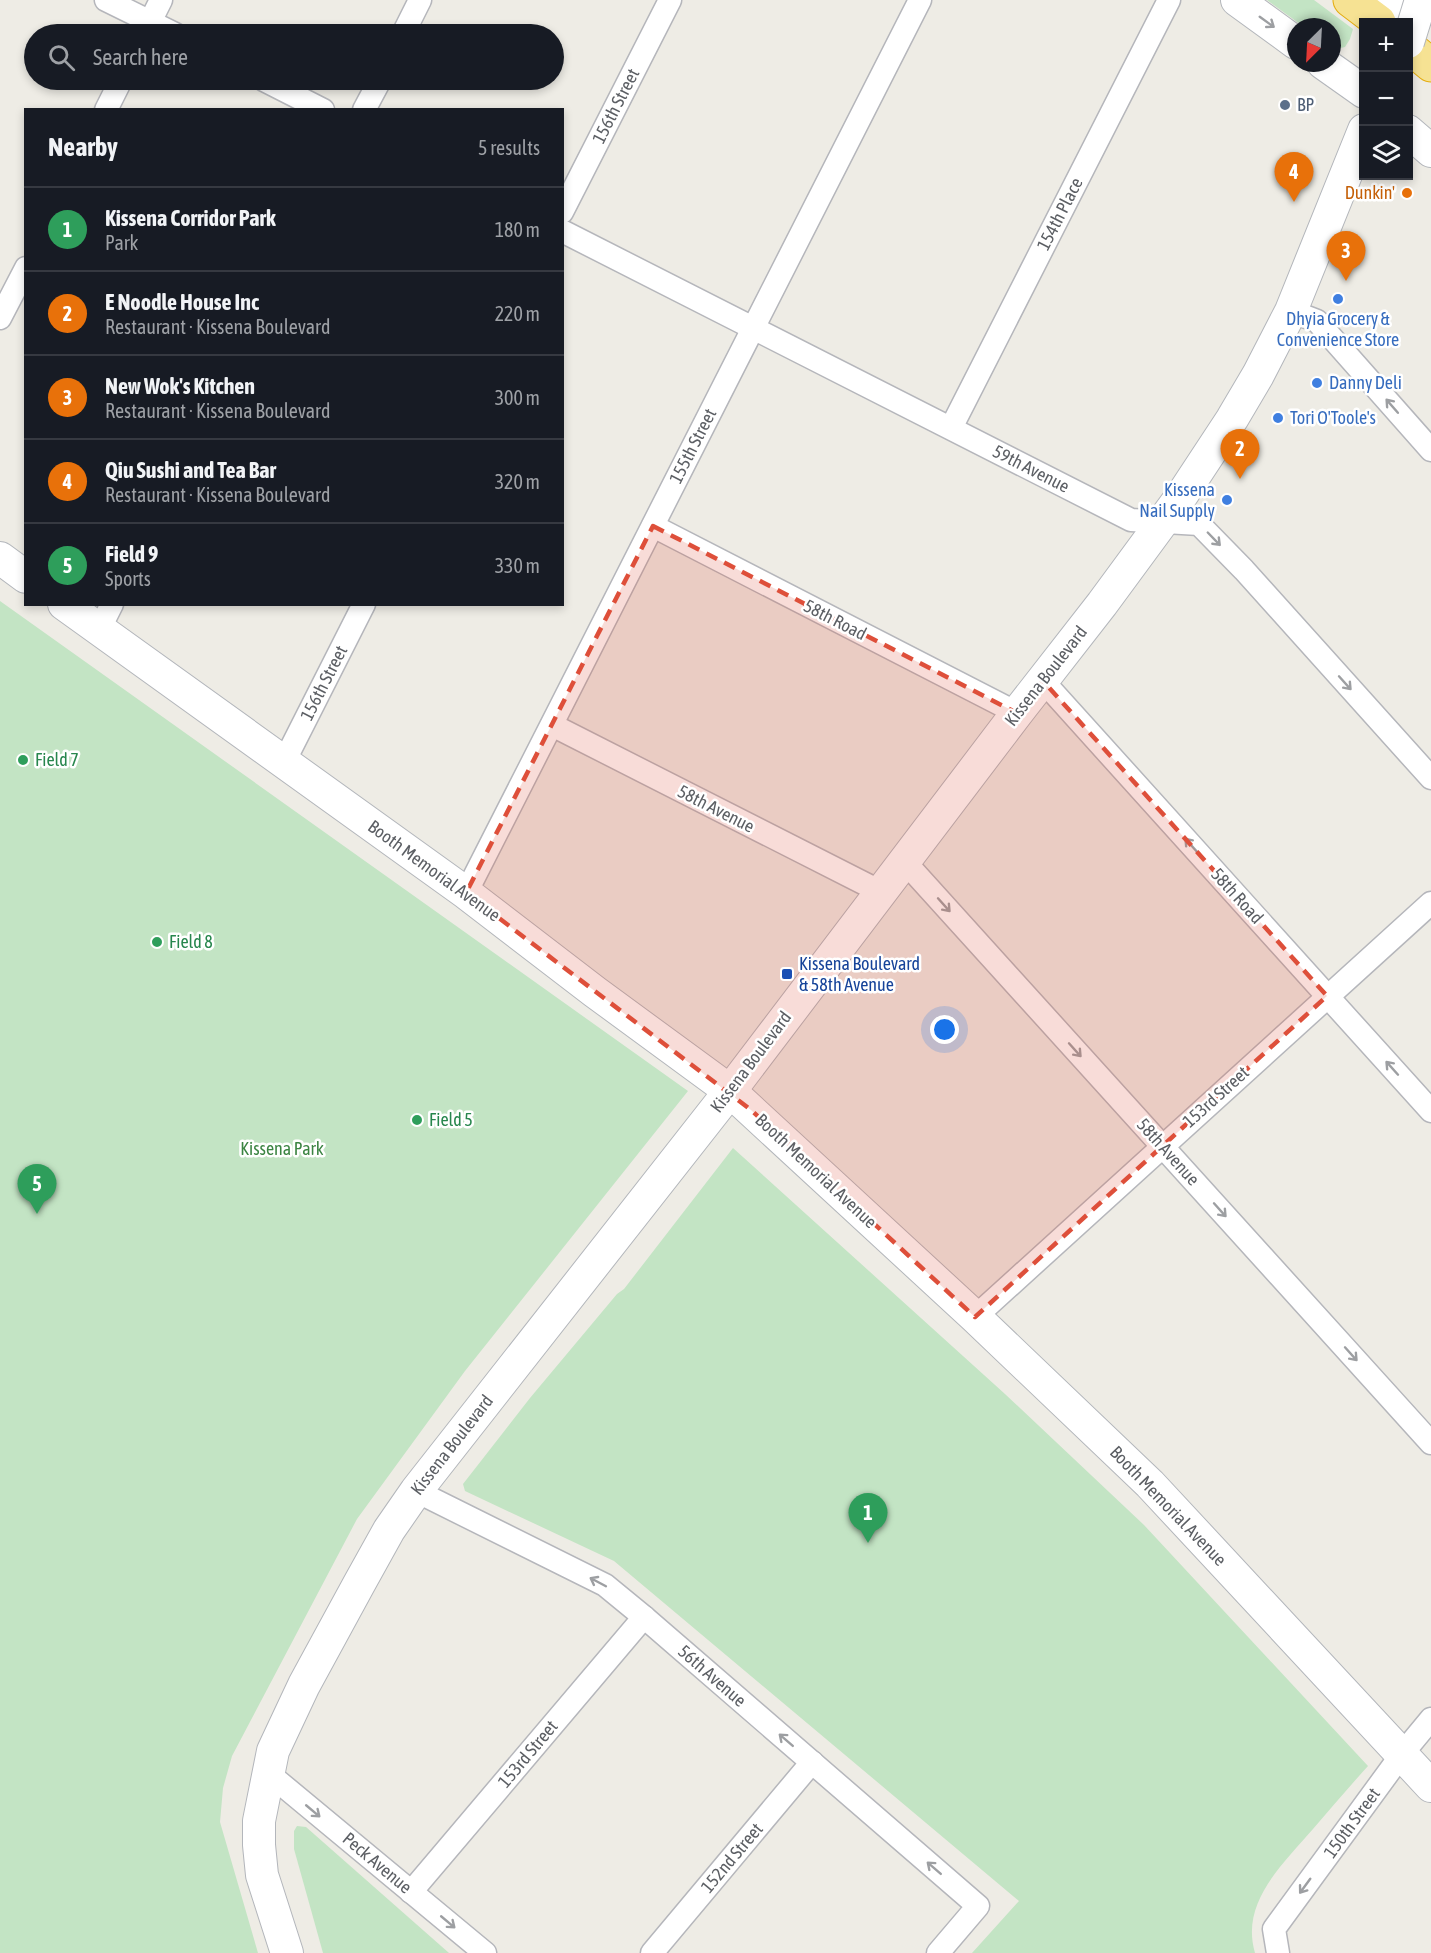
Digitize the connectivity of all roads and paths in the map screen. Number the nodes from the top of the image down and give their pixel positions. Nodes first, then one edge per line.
1 (106, 0) edge
2 (161, 0) edge
3 (420, 0) edge
4 (670, 0) edge
5 (920, 0) edge
6 (1169, 0) edge
7 (1237, 0) edge
8 (1350, 0) edge
9 (1391, 0) edge
10 (1419, 0) edge
11 (1431, 11) edge
12 (1374, 18) edge
13 (1386, 18) edge
14 (141, 24) edge
15 (149, 24) edge
16 (407, 24) edge
17 (1413, 24) edge
18 (1287, 36) edge
19 (1413, 49) edge
20 (1431, 65) edge
21 (1336, 72) edge
22 (1359, 88) edge
23 (116, 90) edge
24 (284, 90) edge
25 (375, 90) edge
26 (107, 108) edge
27 (319, 108) edge
28 (365, 108) edge
29 (1413, 135) edge
30 (1359, 142) edge
31 (1431, 151) edge
32 (564, 208) edge
33 (564, 232) edge
34 (24, 272) edge
35 (1291, 311) junction
36 (0, 318) edge
37 (753, 328) junction
38 (951, 428) junction
39 (1431, 450) edge
40 (1161, 522) junction
41 (652, 526) junction
42 (0, 558) edge
43 (24, 576) edge
44 (70, 606) edge
45 (363, 606) edge
46 (106, 617) edge
47 (1043, 681) junction
48 (1017, 713) junction
49 (552, 725) junction
50 (284, 762) junction
51 (1431, 778) edge
52 (905, 862) junction
53 (881, 892) junction
54 (466, 893) junction
55 (1431, 903) edge
56 (1327, 996) junction
57 (730, 1091) junction
58 (1431, 1111) edge
59 (1162, 1146) junction
60 (975, 1317) junction
61 (1431, 1443) edge
62 (416, 1491) junction
63 (644, 1617) junction
64 (1431, 1719) edge
65 (1402, 1754) junction
66 (812, 1762) junction
67 (268, 1773) junction
68 (1431, 1786) edge
69 (411, 1892) junction
70 (287, 1953) edge
71 (485, 1953) edge
72 (652, 1953) edge
73 (938, 1953) edge
74 (1278, 1953) edge

1 - 14 street
2 - 15 street
3 - 16 street
4 - 32 street, 156th Street
5 - 37 street, 155th Street
6 - 38 street, 154th Place
7 -> 18 main road
8 - 12 highway
9 - 13 main road
10 - 11 highway
10 - 17 main road, bridge
19 - 20 highway
21 - 22 main road
23 - 26 street
24 - 27 street
25 - 28 street
29 - 31 main road
30 - 35 main road, Kissena Boulevard
33 - 37 street, 59th Avenue
34 - 36 street
39 -> 35 street
35 - 40 main road, Kissena Boulevard
37 - 38 street, 59th Avenue
37 - 41 street, 155th Street
38 - 40 street, 59th Avenue
40 - 47 main road, Kissena Boulevard
40 -> 51 street, 59th Avenue
41 - 48 street, 58th Road
41 - 49 street, 155th Street
42 - 43 main road
44 - 46 main road, Booth Memorial Avenue
45 - 50 street, 156th Street
46 - 50 main road, Booth Memorial Avenue
47 - 48 main road, Kissena Boulevard
56 -> 47 street, 58th Road
48 - 52 main road, Kissena Boulevard
49 - 53 street, 58th Avenue
49 - 54 street, 155th Street
50 - 54 main road, Booth Memorial Avenue
52 - 53 main road, Kissena Boulevard
52 -> 59 street, 58th Avenue
53 - 57 main road, Kissena Boulevard
54 - 57 main road, Booth Memorial Avenue
55 - 56 street, 153rd Street
58 -> 56 street, 58th Road
56 - 59 street, 153rd Street
57 - 60 main road, Booth Memorial Avenue
57 - 62 main road, Kissena Boulevard
59 - 60 street, 153rd Street
59 -> 61 street, 58th Avenue
60 - 65 main road, Booth Memorial Avenue
63 -> 62 street, 56th Avenue
62 - 67 main road, Kissena Boulevard
66 -> 63 street, 56th Avenue
63 - 69 street, 153rd Street
64 - 65 street, 150th Street
65 - 68 main road, Booth Memorial Avenue
65 -> 74 street, 150th Street
66 - 72 street, 152nd Street
73 -> 66 street, 56th Avenue
67 -> 69 street, Peck Avenue
67 - 70 main road, Kissena Boulevard
69 -> 71 street, Peck Avenue

